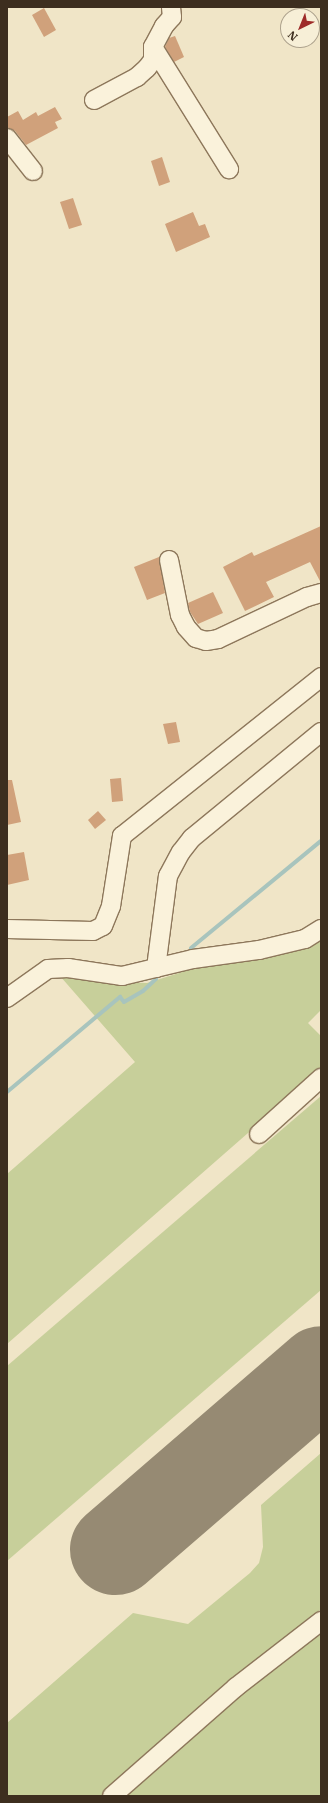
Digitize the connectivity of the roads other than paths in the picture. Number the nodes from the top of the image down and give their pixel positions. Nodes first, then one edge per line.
1 (171, 7) edge
2 (153, 47) junction
3 (94, 100) dead end
4 (7, 138) edge
5 (229, 169) dead end
6 (33, 171) dead end
7 (169, 560) dead end
8 (321, 593) edge
9 (321, 677) edge
10 (321, 732) edge
11 (7, 929) edge
12 (321, 929) edge
13 (156, 968) junction
14 (7, 998) edge
15 (321, 1078) edge
16 (259, 1134) dead end
17 (321, 1621) edge
18 (112, 1796) edge

1 - 2 street
2 - 3 street
2 - 5 street
4 - 6 street
7 - 8 street
9 - 11 street
10 - 13 street
12 - 13 street
13 - 14 street
15 - 16 street
17 - 18 street

